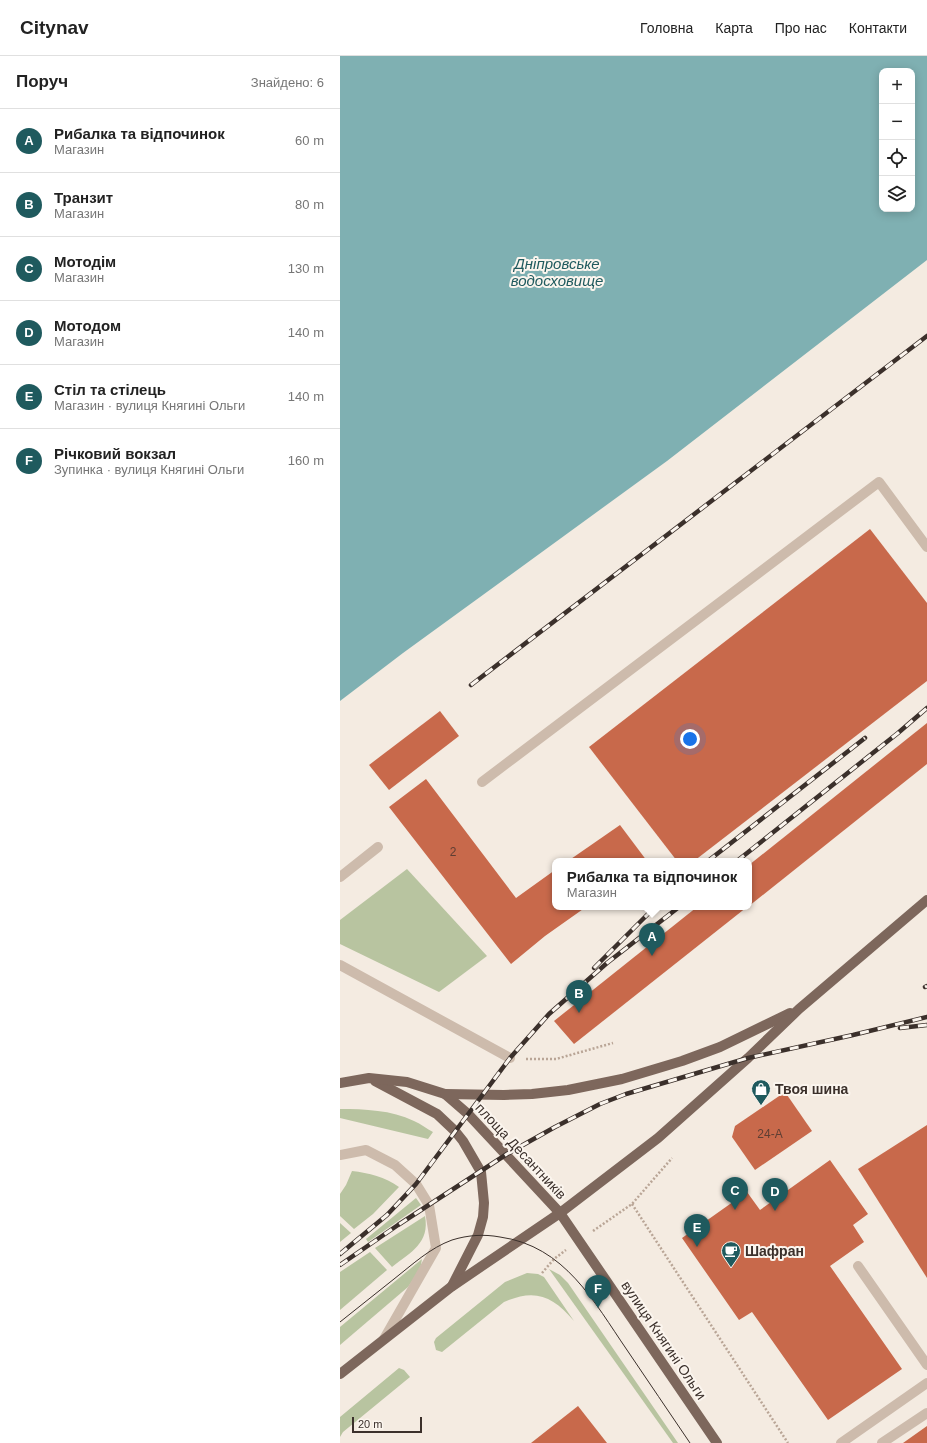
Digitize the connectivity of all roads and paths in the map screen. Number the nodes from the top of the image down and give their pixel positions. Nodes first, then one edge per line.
1 (927, 547) edge
2 (482, 782) dead end
3 (378, 847) dead end
4 (340, 877) edge
5 (927, 900) edge
6 (340, 965) edge
7 (799, 1009) junction
8 (613, 1043) dead end
9 (510, 1058) joint
10 (369, 1078) junction
11 (340, 1083) edge
12 (445, 1094) junction
13 (340, 1155) edge
14 (672, 1158) dead end
15 (560, 1213) junction
16 (858, 1266) dead end
17 (451, 1287) junction
18 (383, 1340) junction
19 (927, 1365) edge
20 (340, 1374) edge
21 (927, 1383) edge
22 (927, 1413) edge
23 (717, 1443) edge
24 (788, 1443) edge
25 (841, 1443) edge
26 (882, 1443) edge

1 - 2 lane
3 - 4 lane
5 - 7 main road
6 - 9 lane
7 - 12 main road
7 - 15 main road
8 - 9 path
10 - 11 main road, площа Десантників
10 - 12 main road, площа Десантників
10 - 17 main road
12 - 15 main road, площа Десантників
13 - 18 lane
14 - 24 path
15 - 17 main road, площа Десантників
15 - 23 main road, вулиця Княгині Ольги
16 - 19 lane
17 - 18 main road, площа Десантників
18 - 20 main road, площа Десантників
21 - 25 lane
22 - 26 lane

